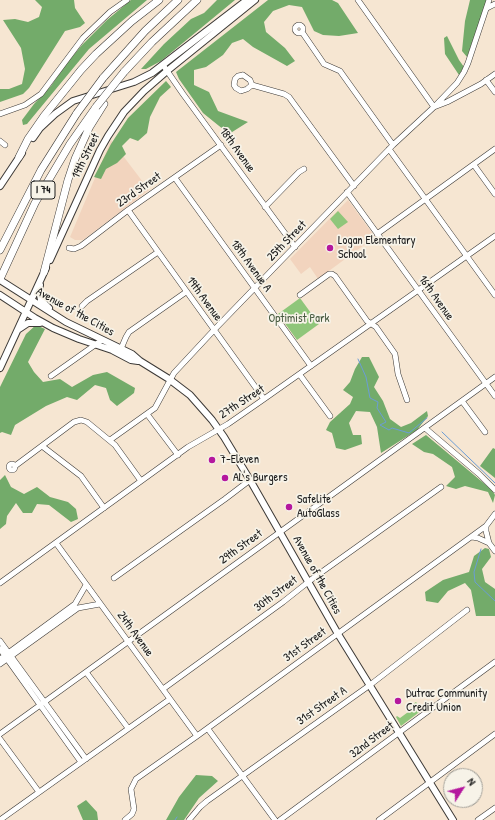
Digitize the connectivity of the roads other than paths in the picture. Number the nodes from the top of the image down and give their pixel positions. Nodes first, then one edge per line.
1 (115, 0) edge
2 (127, 0) edge
3 (159, 0) edge
4 (178, 0) edge
5 (198, 0) edge
6 (247, 0) edge
7 (255, 0) edge
8 (358, 0) edge
9 (489, 0) edge
10 (495, 4) edge
11 (119, 5) junction
12 (487, 8) junction
13 (302, 32) dead end
14 (165, 68) junction
15 (124, 72) junction
16 (495, 74) edge
17 (486, 80) junction
18 (252, 85) dead end
19 (495, 92) edge
20 (434, 107) junction
21 (0, 114) edge
22 (0, 141) edge
23 (5, 145) dead end
24 (221, 145) junction
25 (391, 147) junction
26 (495, 149) edge
27 (19, 157) junction
28 (474, 164) junction
29 (304, 169) dead end
30 (175, 178) junction
31 (0, 186) edge
32 (354, 186) junction
33 (347, 192) junction
34 (495, 194) edge
35 (426, 199) junction
36 (265, 207) junction
37 (128, 210) junction
38 (377, 234) junction
39 (495, 236) edge
40 (295, 247) junction
41 (68, 248) dead end
42 (0, 250) edge
43 (158, 252) junction
44 (467, 257) junction
45 (43, 275) junction
46 (0, 280) edge
47 (255, 289) junction
48 (418, 290) junction
49 (186, 292) junction
50 (0, 295) edge
51 (300, 295) dead end
52 (495, 295) edge
53 (31, 300) junction
54 (82, 306) dead end
55 (26, 312) junction
56 (371, 324) junction
57 (48, 326) junction
58 (18, 330) junction
59 (214, 330) junction
60 (102, 340) junction
61 (95, 344) junction
62 (120, 351) junction
63 (311, 366) junction
64 (0, 368) edge
65 (300, 375) junction
66 (51, 376) dead end
67 (495, 377) edge
68 (170, 378) junction
69 (486, 384) junction
70 (495, 396) edge
71 (264, 399) junction
72 (407, 400) dead end
73 (462, 401) junction
74 (147, 414) junction
75 (330, 416) dead end
76 (425, 428) junction
77 (219, 429) junction
78 (485, 432) dead end
79 (110, 440) junction
80 (42, 446) junction
81 (178, 455) junction
82 (15, 466) dead end
83 (250, 480) junction
84 (141, 481) junction
85 (441, 487) dead end
86 (495, 490) edge
87 (104, 508) junction
88 (495, 514) edge
89 (486, 526) junction
90 (280, 531) junction
91 (472, 537) junction
92 (489, 543) junction
93 (56, 544) junction
94 (495, 551) edge
95 (114, 578) dead end
96 (308, 582) junction
97 (0, 583) edge
98 (86, 585) junction
99 (100, 604) junction
100 (467, 610) dead end
101 (338, 634) junction
102 (128, 641) junction
103 (0, 642) edge
104 (0, 649) edge
105 (6, 657) edge
106 (495, 662) edge
107 (0, 664) edge
108 (86, 672) junction
109 (370, 685) junction
110 (163, 689) junction
111 (170, 699) junction
112 (42, 703) junction
113 (128, 728) junction
114 (208, 729) junction
115 (400, 732) junction
116 (0, 734) edge
117 (495, 734) edge
118 (197, 736) junction
119 (0, 739) edge
120 (84, 760) junction
121 (242, 775) junction
122 (430, 782) junction
123 (39, 792) junction
124 (495, 808) edge
125 (0, 820) edge
126 (125, 820) edge
127 (189, 820) edge
128 (275, 820) edge
129 (280, 820) edge
130 (379, 820) edge
131 (453, 820) edge
132 (478, 820) edge

1 - 11 street
2 - 11 street
3 - 27 highway
4 - 42 highway, I 74, bridge
5 - 15 highway, I 74
6 - 14 main road, 19th Street
7 - 14 main road, 19th Street
8 - 20 street
9 - 12 street
10 - 12 street
11 - 21 street
12 - 20 street
13 - 25 street
14 - 24 street, 18th Avenue
14 - 27 main road, 19th Street
14 - 45 main road, 19th Street
15 - 45 highway, bridge
15 - 46 highway, I 74, bridge
16 - 17 street, 25th Street
17 - 19 street
17 - 20 street, 25th Street
18 - 32 street
20 - 25 street, 25th Street
22 - 23 street
24 - 30 street, 23rd Street
24 - 36 street, 18th Avenue
25 - 32 street, 25th Street
25 - 35 street
26 - 28 street
27 - 31 main road, 19th Street
28 - 34 street
28 - 35 street
29 - 36 street
30 - 37 street, 23rd Street
30 - 47 street, 18th Avenue A
32 - 33 street, 25th Street
33 - 38 street, 16th Avenue
33 - 40 street, 25th Street
35 - 38 street
35 - 44 street
36 - 40 street, 18th Avenue
37 - 41 street, 23rd Street
37 - 43 street, 19th Avenue
38 - 48 street, 16th Avenue
39 - 44 street, 27th Street
40 - 47 street, 25th Street
43 - 49 street, 19th Avenue
43 - 54 street
44 - 48 street, 27th Street
44 - 52 street
45 - 53 main road, 19th Street
45 - 60 main road
46 - 53 main road, Avenue of the Cities
47 - 59 street, 25th Street
47 - 63 street, 18th Avenue A
48 - 56 street, 27th Street
48 - 69 street, 16th Avenue
49 - 59 street, 19th Avenue
49 - 62 street
50 - 55 main road, Avenue of the Cities
51 - 56 street
53 - 55 main road, 19th Street
53 - 60 main road, Avenue of the Cities
55 - 57 main road, Avenue of the Cities
55 - 58 main road, 19th Street
56 - 63 street, 27th Street
56 - 72 street
57 - 58 main road
57 - 61 main road, Avenue of the Cities
58 - 64 main road, 19th Street
59 - 68 street, 25th Street
59 - 71 street, 19th Avenue
60 - 61 street
60 - 62 main road, Avenue of the Cities
61 - 62 main road, Avenue of the Cities
61 - 66 street
62 - 68 main road, Avenue of the Cities
63 - 65 street, 27th Street
65 - 71 street, 27th Street
65 - 75 street
67 - 69 street, 29th Street
68 - 74 street, 25th Street
68 - 77 main road, Avenue of the Cities
69 - 70 street, 16th Avenue
69 - 73 street, 29th Street
71 - 77 street, 27th Street
73 - 76 street, 29th Street
73 - 78 street
74 - 79 street, 25th Street
74 - 81 street
76 - 86 street
76 - 90 street, 29th Street
77 - 81 street, 27th Street
77 - 83 main road, Avenue of the Cities
79 - 80 street
79 - 84 street
80 - 82 street
80 - 87 street
81 - 84 street, 27th Street
83 - 90 main road, Avenue of the Cities
83 - 95 street
84 - 87 street, 27th Street
85 - 96 street, 30th Street
87 - 93 street, 27th Street
88 - 89 street
89 - 91 street, 31st Street
89 - 92 street
90 - 96 main road, Avenue of the Cities
90 - 102 street, 29th Street
91 - 92 street
91 - 101 street, 31st Street
92 - 94 street
93 - 97 street, 27th Street
93 - 98 street, 24th Avenue
96 - 101 main road, Avenue of the Cities
96 - 110 street, 30th Street
98 - 99 street, 24th Avenue
98 - 105 street
99 - 102 street, 24th Avenue
99 - 105 street
100 - 109 street, 31st Street A
101 - 109 main road, Avenue of the Cities
101 - 114 street, 31st Street
102 - 108 street, 29th Street
102 - 110 street, 24th Avenue
103 - 105 street
104 - 105 street
105 - 107 street
105 - 112 street
106 - 115 street, 32nd Street
108 - 112 street, 29th Street
108 - 113 street
109 - 115 main road, Avenue of the Cities
109 - 121 street, 31st Street A
110 - 111 street, 24th Avenue
111 - 113 street
111 - 118 street, 24th Avenue
112 - 116 street, 29th Street
112 - 120 street
113 - 120 street
114 - 118 street, 31st Street
114 - 121 street
115 - 122 main road, Avenue of the Cities
115 - 129 street, 32nd Street
117 - 122 street
118 - 126 street, 31st Street
119 - 123 street
120 - 123 street
121 - 127 street, 31st Street A
121 - 128 street
122 - 130 street
122 - 131 main road, Avenue of the Cities
123 - 125 street
124 - 132 street

